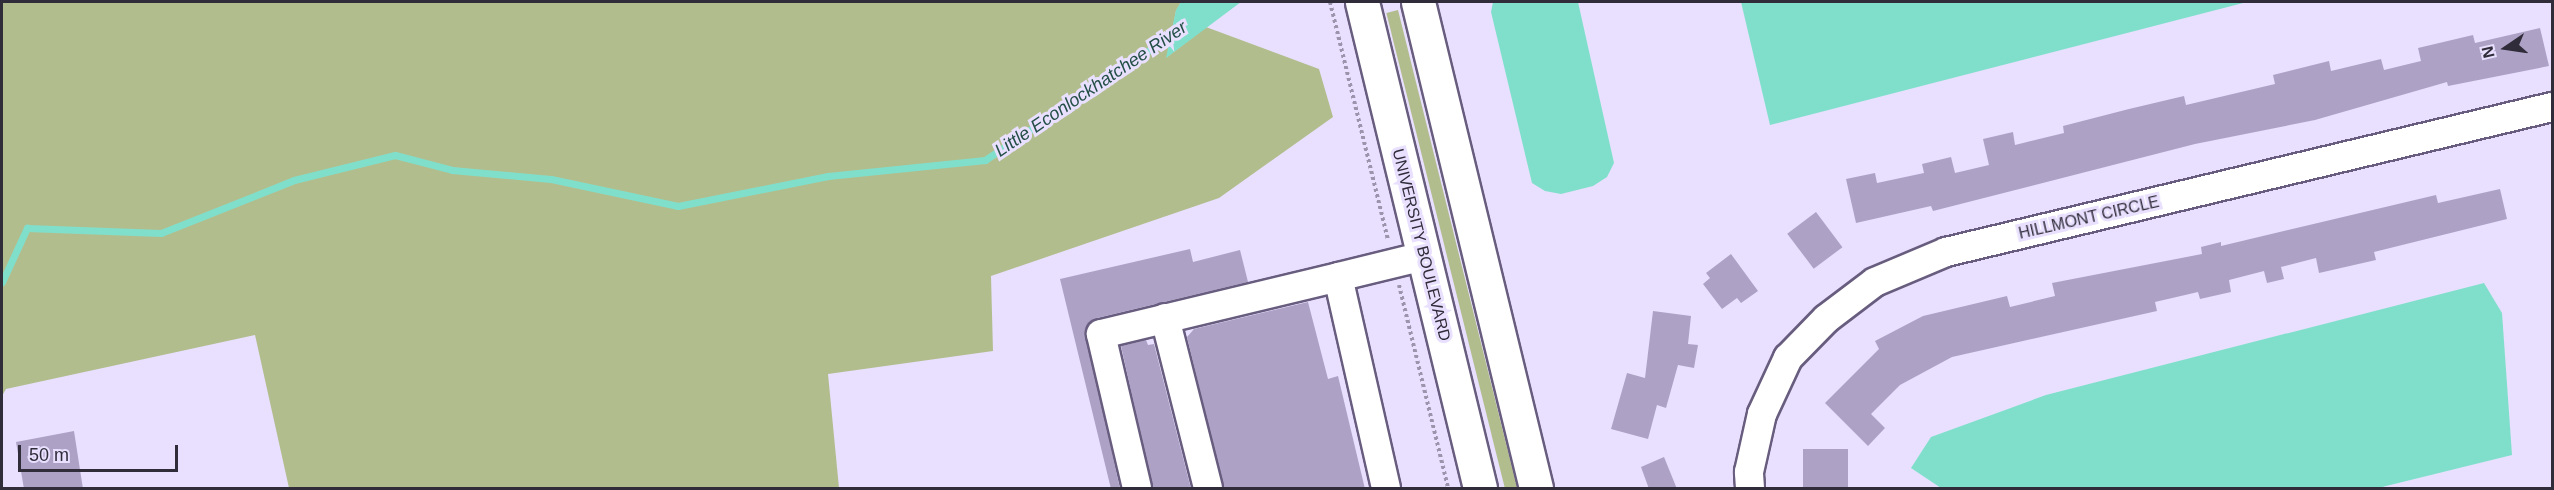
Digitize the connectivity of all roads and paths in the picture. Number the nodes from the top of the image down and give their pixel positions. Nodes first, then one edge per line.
1 (1330, 2) edge
2 (1418, 3) edge
3 (1354, 15) edge
4 (2553, 107) edge
5 (1424, 256) junction
6 (1338, 277) junction
7 (1166, 318) junction
8 (1372, 424) junction
9 (1137, 489) edge
10 (1208, 489) edge
11 (1386, 489) edge
12 (1395, 489) edge
13 (1480, 489) edge
14 (1536, 489) edge
15 (1750, 489) edge

1 - 3 path
2 - 14 main road
3 - 5 main road, UNIVERSITY BOULEVARD
4 - 15 street, HILLMONT CIRCLE
5 - 6 street
5 - 13 main road, UNIVERSITY BOULEVARD
6 - 7 street
6 - 8 street
7 - 9 street
7 - 10 street
8 - 11 street
8 - 12 street

